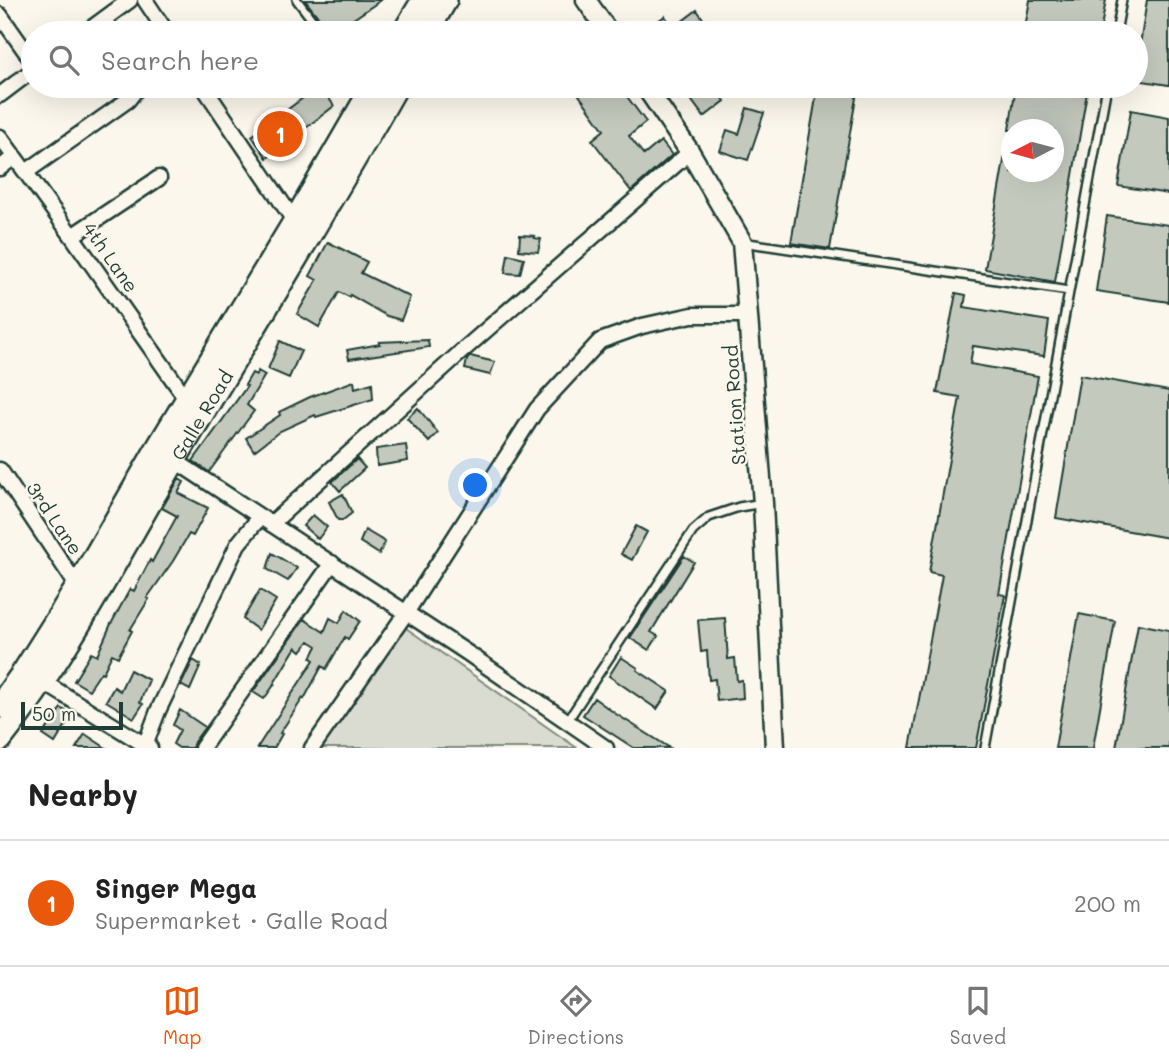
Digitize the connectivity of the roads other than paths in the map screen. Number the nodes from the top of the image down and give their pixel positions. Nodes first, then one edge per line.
1 (130, 0) edge
2 (145, 0) edge
3 (297, 0) edge
4 (424, 0) edge
5 (445, 0) edge
6 (586, 0) edge
7 (1122, 0) edge
8 (0, 15) edge
9 (103, 20) edge
10 (159, 21) edge
11 (313, 21) edge
12 (411, 21) edge
13 (433, 21) edge
14 (601, 21) edge
15 (1118, 21) edge
16 (21, 45) edge
17 (21, 79) edge
18 (0, 95) edge
19 (130, 98) edge
20 (211, 98) edge
21 (366, 98) edge
22 (389, 98) edge
23 (653, 98) edge
24 (1105, 98) edge
25 (0, 137) edge
26 (690, 152) junction
27 (14, 157) junction
28 (0, 167) edge
29 (26, 172) junction
30 (159, 178) dead end
31 (295, 222) junction
32 (72, 236) junction
33 (742, 242) junction
34 (1069, 291) junction
35 (748, 315) junction
36 (188, 401) junction
37 (174, 460) junction
38 (1, 473) edge
39 (763, 503) junction
40 (266, 520) junction
41 (332, 563) junction
42 (78, 587) junction
43 (406, 613) junction
44 (33, 676) junction
45 (0, 706) edge
46 (568, 720) junction
47 (0, 739) edge
48 (147, 747) edge
49 (202, 748) edge
50 (312, 748) edge
51 (606, 748) edge
52 (775, 748) edge
53 (985, 748) edge

1 - 9 street
2 - 10 street
3 - 11 lane
4 - 12 highway
5 - 13 highway
6 - 14 street
7 - 15 lane
8 - 16 street
17 - 18 street
19 - 29 street
20 - 31 street
21 - 31 highway, Galle Road
22 - 37 highway, Galle Road
23 - 26 street, Station Road
24 - 34 lane
25 - 27 street, 4th Lane
26 - 33 street, Station Road
26 - 40 street
27 - 28 street
27 - 29 street, 4th Lane
29 - 32 street, 4th Lane
30 - 32 street
31 - 36 highway, Galle Road
32 - 36 street, 4th Lane
33 - 34 lane
33 - 35 street, Station Road
34 - 53 lane
35 - 39 street, Station Road
35 - 43 street
36 - 42 highway, Galle Road
37 - 40 street
37 - 44 highway, Galle Road
38 - 42 street, 3rd Lane
39 - 46 lane
39 - 52 street, Station Road
40 - 41 street
40 - 48 street
41 - 43 street
41 - 49 street
42 - 44 highway, Galle Road
43 - 46 street
43 - 50 street
44 - 45 highway, Galle Road
44 - 47 highway, Galle Road
44 - 48 street
46 - 51 street

